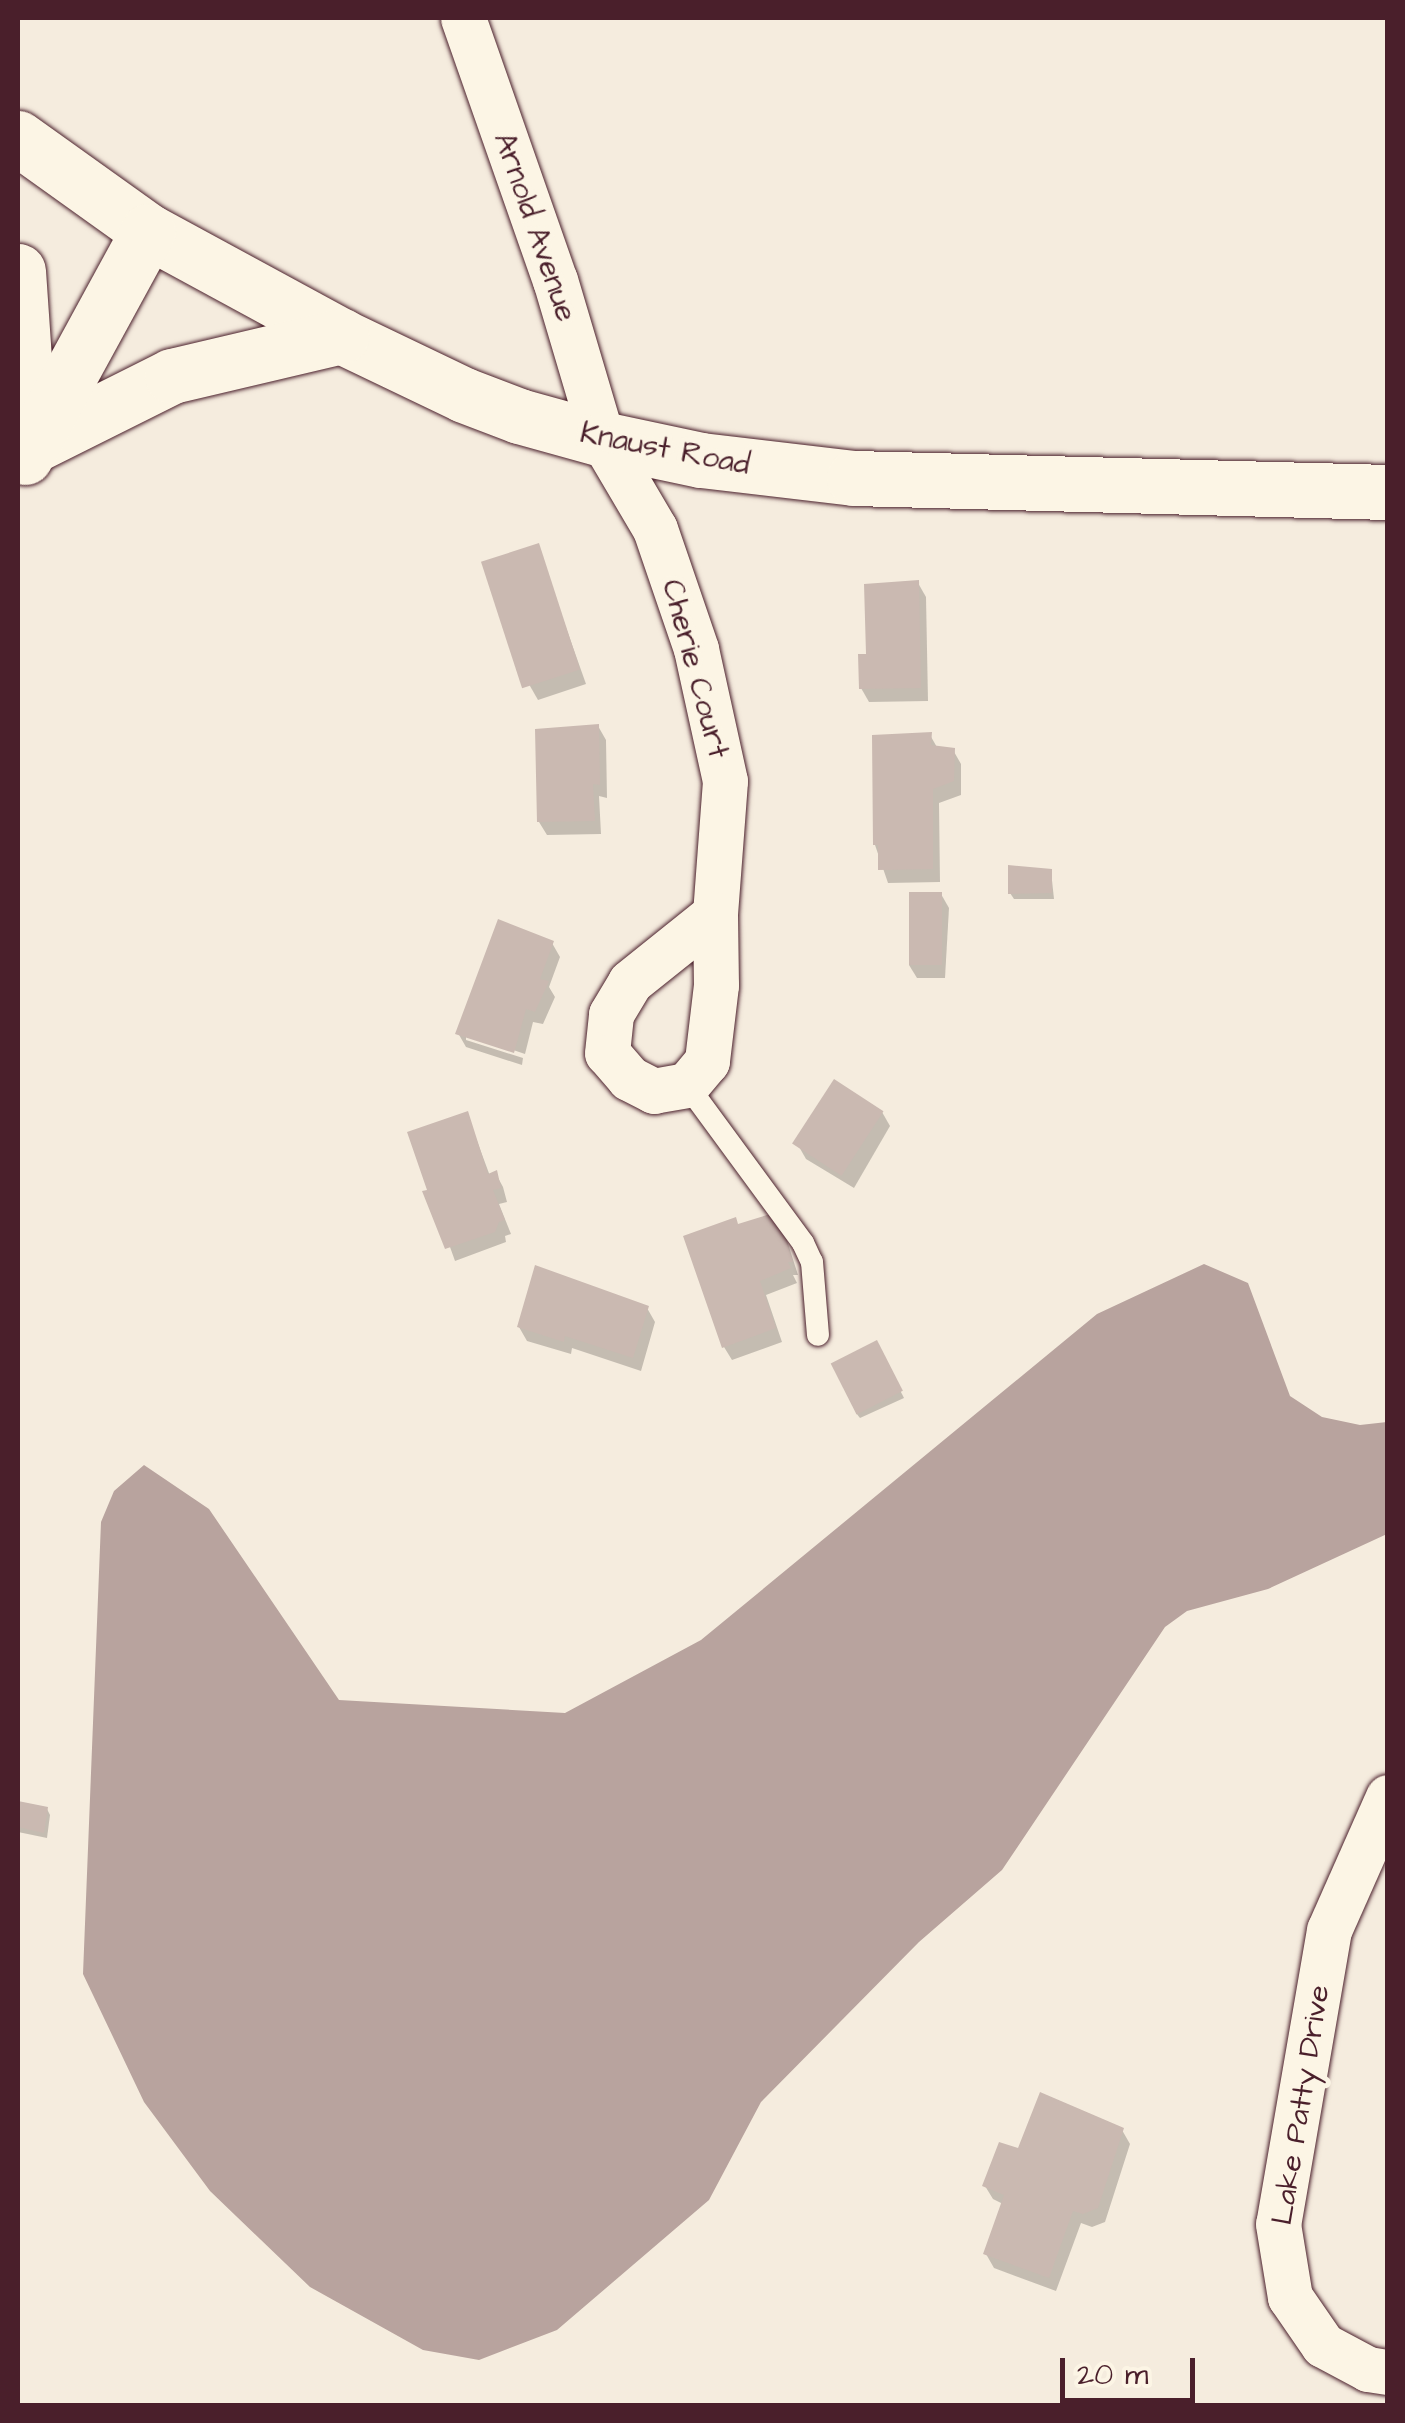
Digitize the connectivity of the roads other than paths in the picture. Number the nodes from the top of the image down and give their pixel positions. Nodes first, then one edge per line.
1 (463, 18) edge
2 (18, 138) edge
3 (148, 231) junction
4 (18, 271) edge
5 (342, 336) junction
6 (602, 439) junction
7 (24, 459) edge
8 (1388, 492) edge
9 (715, 914) junction
10 (687, 1086) junction
11 (818, 1335) dead end
12 (1388, 1797) edge
13 (1388, 2372) edge

1 - 6 street, Arnold Avenue
2 - 3 main road, Knaust Road
3 - 5 main road, Knaust Road
3 - 7 main road
4 - 7 main road
5 - 6 main road, Knaust Road
5 - 7 main road
6 - 8 main road, Knaust Road
6 - 9 street, Cherie Court
9 - 10 street, Cherie Court
9 - 10 street
10 - 11 lane
12 - 13 street, Lake Patty Drive

